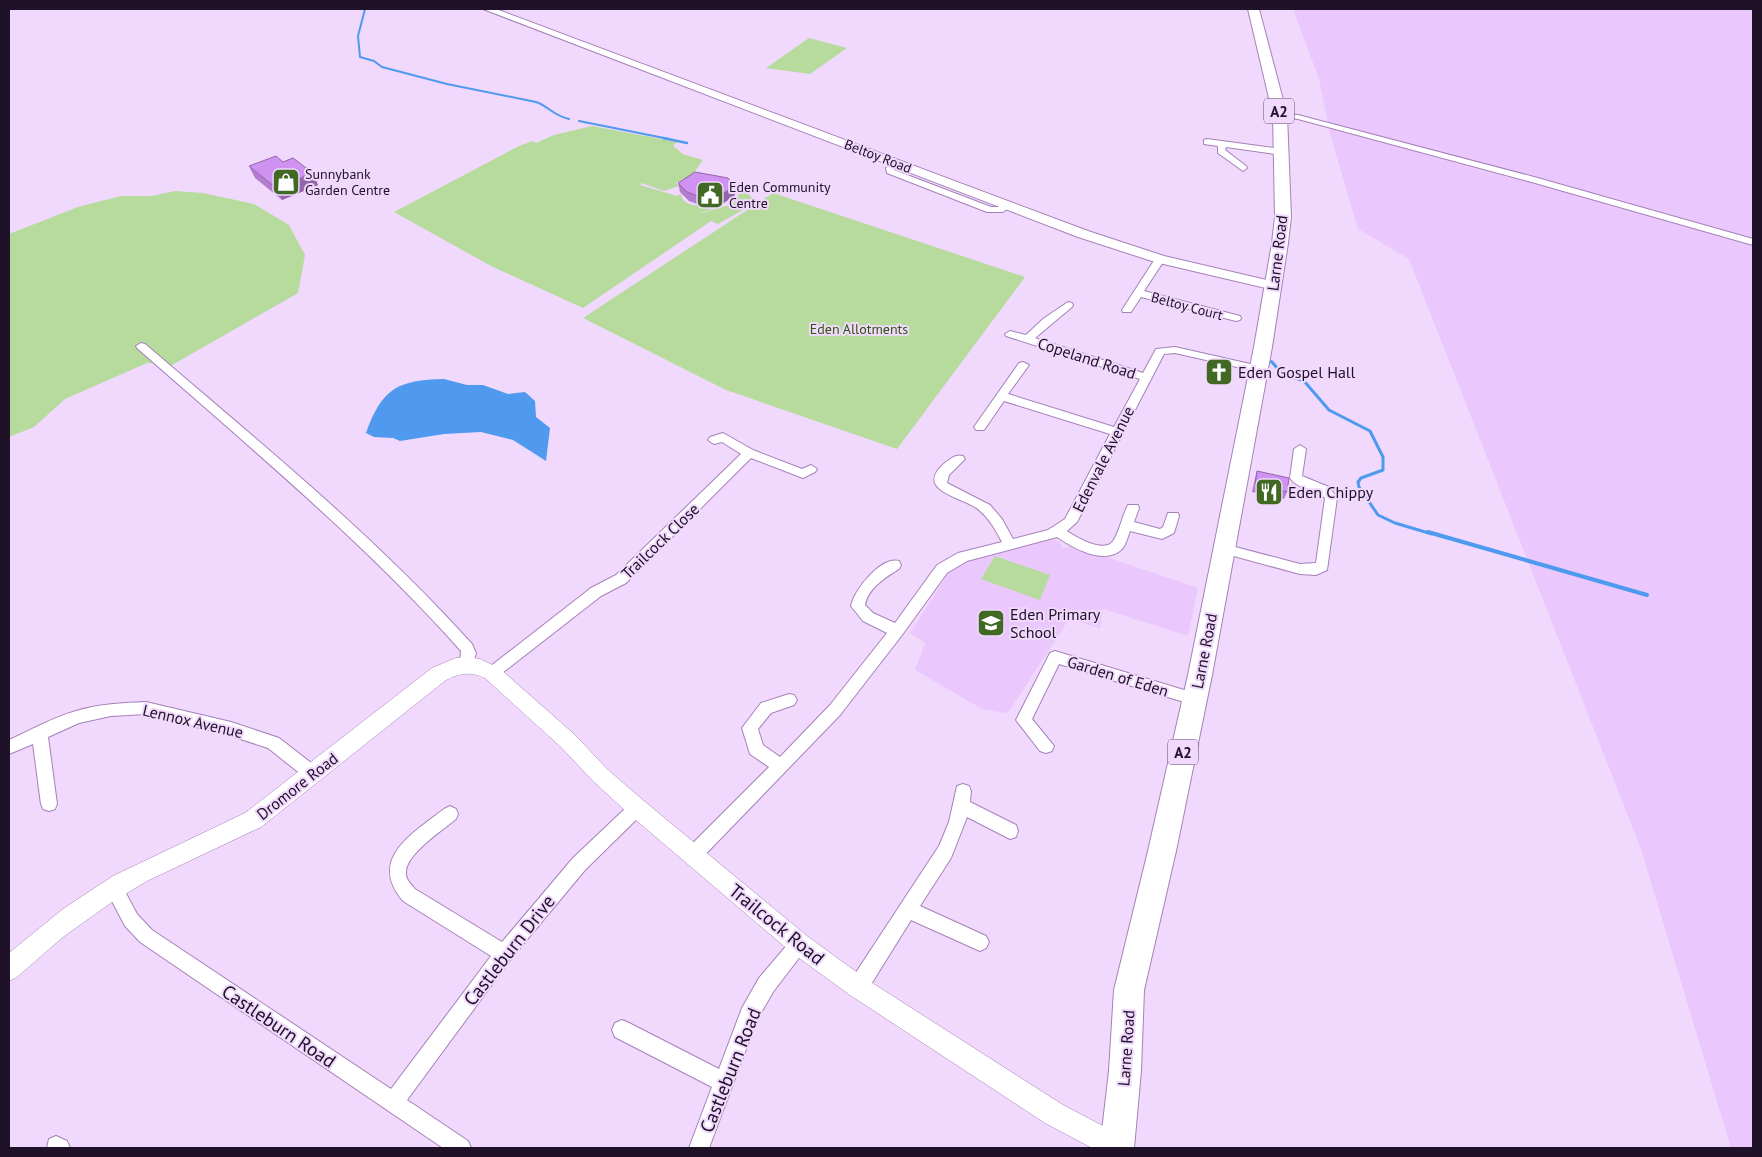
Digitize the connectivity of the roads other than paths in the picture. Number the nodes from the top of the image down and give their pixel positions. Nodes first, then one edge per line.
1 (488, 9) edge
2 (1253, 9) edge
3 (1280, 115) junction
4 (1212, 133) dead end
5 (1222, 144) junction
6 (1282, 152) junction
7 (1243, 168) dead end
8 (1753, 242) edge
9 (1160, 259) junction
10 (1274, 286) junction
11 (1138, 293) junction
12 (1068, 305) dead end
13 (1127, 310) dead end
14 (1236, 318) dead end
15 (1010, 334) dead end
16 (1028, 339) junction
17 (141, 346) dead end
18 (1023, 364) dead end
19 (1259, 369) junction
20 (1145, 377) junction
21 (1001, 396) junction
22 (980, 427) dead end
23 (1117, 432) junction
24 (722, 436) dead end
25 (1300, 449) dead end
26 (749, 453) junction
27 (959, 460) dead end
28 (805, 476) dead end
29 (1134, 508) dead end
30 (1173, 516) dead end
31 (1126, 525) junction
32 (1057, 531) junction
33 (1010, 545) junction
34 (1224, 549) junction
35 (894, 565) dead end
36 (897, 632) junction
37 (467, 665) junction
38 (492, 673) junction
39 (1194, 699) junction
40 (789, 700) dead end
41 (39, 732) junction
42 (1046, 746) dead end
43 (9, 747) edge
44 (782, 767) junction
45 (313, 774) junction
46 (49, 804) dead end
47 (637, 808) junction
48 (450, 814) dead end
49 (1010, 831) dead end
50 (694, 855) junction
51 (114, 888) junction
52 (908, 910) junction
53 (980, 942) dead end
54 (799, 944) junction
55 (504, 954) junction
56 (9, 968) edge
57 (858, 987) junction
58 (622, 1030) dead end
59 (724, 1082) junction
60 (393, 1102) junction
61 (461, 1148) edge
62 (699, 1148) edge
63 (1117, 1148) edge

1 - 9 main road, Beltoy Road
2 - 3 main road, Larne Road / A2
3 - 6 main road, Larne Road / A2
3 - 8 street
4 - 5 street
5 - 6 street
5 - 7 street
6 - 10 main road, Larne Road / A2
9 - 10 main road, Beltoy Road
9 - 11 street, Beltoy Court
10 - 19 main road, Larne Road / A2
11 - 13 street, Beltoy Court
11 - 14 street, Beltoy Court
12 - 16 street, Copeland Road
15 - 16 street, Copeland Road
16 - 20 street, Copeland Road
17 - 37 street
18 - 21 street
19 - 20 street, Edenvale Avenue
19 - 34 main road, Larne Road / A2
20 - 23 street, Edenvale Avenue
21 - 22 street
21 - 23 street
23 - 32 street, Edenvale Avenue
24 - 26 street
25 - 34 street
26 - 28 street
26 - 38 street, Trailcock Close
27 - 33 street
29 - 31 street
30 - 31 street
31 - 32 street
32 - 33 street, Edenvale Avenue
33 - 36 street, Edenvale Avenue
34 - 39 main road, Larne Road / A2
35 - 36 street
36 - 44 street, Edenvale Avenue
37 - 38 street, Trailcock Road
37 - 45 street, Dromore Road
38 - 47 street, Trailcock Road
39 - 42 street, Garden of Eden
39 - 63 main road, Larne Road / A2
40 - 44 street
41 - 43 street, Lennox Avenue
41 - 45 street, Lennox Avenue
41 - 46 street
44 - 50 street, Edenvale Avenue
45 - 51 street, Dromore Road
47 - 50 street, Trailcock Road
47 - 55 street, Castleburn Drive
48 - 55 street
49 - 52 street
50 - 54 street, Trailcock Road
51 - 56 street, Dromore Road
51 - 60 street, Castleburn Road
52 - 53 street
52 - 57 street
54 - 57 street, Trailcock Road
54 - 59 street, Castleburn Road
55 - 60 street, Castleburn Drive
57 - 63 street, Trailcock Road
58 - 59 street
59 - 62 street, Castleburn Road
60 - 61 street, Castleburn Road

